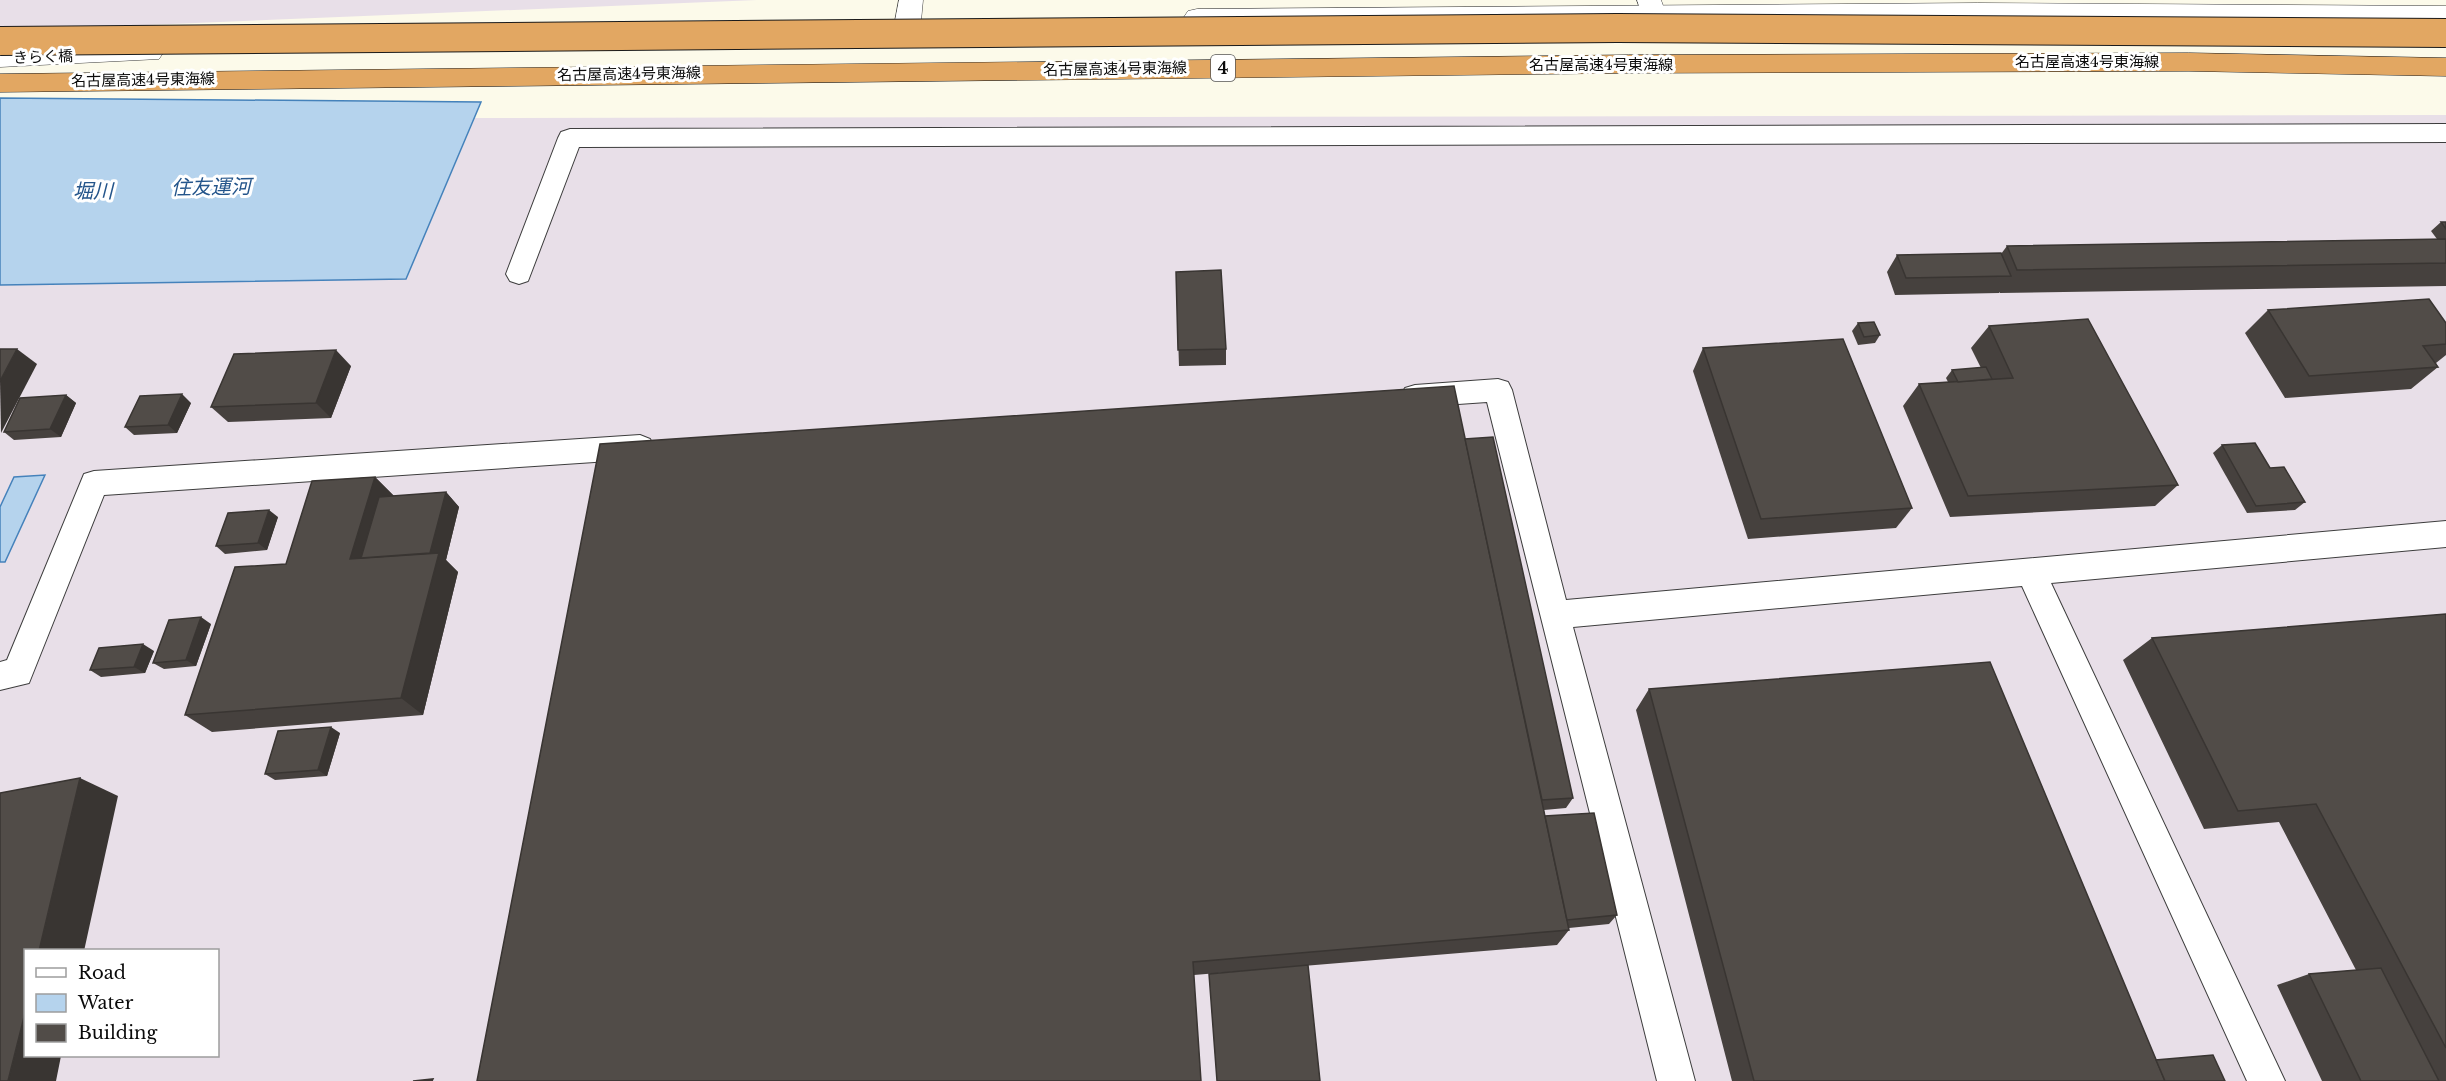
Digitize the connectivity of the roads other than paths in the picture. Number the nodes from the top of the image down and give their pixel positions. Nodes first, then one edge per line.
1 (1651, 6) edge
2 (909, 11) edge
3 (2446, 14) edge
4 (2446, 33) edge
5 (0, 41) edge
6 (0, 58) edge
7 (2446, 67) edge
8 (0, 83) edge
9 (2446, 133) edge
10 (519, 274) dead end
11 (1391, 397) edge
12 (665, 445) edge
13 (2446, 534) edge
14 (2030, 571) junction
15 (1554, 615) junction
16 (0, 676) edge
17 (1676, 1081) edge
18 (2266, 1081) edge

1 - 2 street, きらく橋
1 - 3 street, きらく橋
2 - 6 street, きらく橋
4 - 5 highway, 名古屋高速4号東海線 / 4, bridge
7 - 8 highway, 名古屋高速4号東海線 / 4
9 - 10 lane
11 - 15 lane
12 - 16 lane
13 - 14 lane
14 - 15 lane
14 - 18 lane
15 - 17 lane

